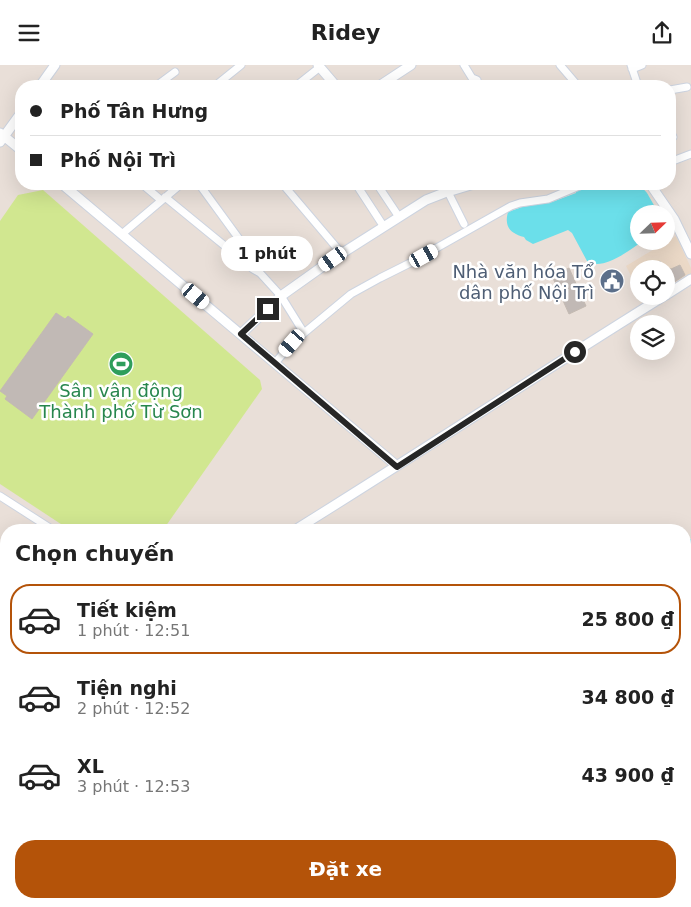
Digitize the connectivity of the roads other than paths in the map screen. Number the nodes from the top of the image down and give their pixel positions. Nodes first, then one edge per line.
1 (55, 65) edge
2 (241, 65) edge
3 (411, 65) edge
4 (464, 65) edge
5 (560, 65) edge
6 (642, 65) edge
7 (319, 66) edge
8 (632, 67) edge
9 (175, 72) dead end
10 (44, 80) edge
11 (164, 80) edge
12 (224, 80) edge
13 (303, 80) edge
14 (331, 80) edge
15 (388, 80) edge
16 (478, 80) dead end
17 (573, 80) edge
18 (636, 80) edge
19 (687, 87) dead end
20 (676, 89) edge
21 (15, 121) edge
22 (2, 137) edge
23 (15, 146) edge
24 (691, 154) edge
25 (676, 160) edge
26 (69, 190) edge
27 (150, 190) edge
28 (174, 190) edge
29 (203, 190) edge
30 (288, 190) edge
31 (360, 190) edge
32 (380, 190) edge
33 (443, 190) edge
34 (447, 190) edge
35 (570, 190) edge
36 (654, 190) edge
37 (163, 199) junction
38 (399, 217) junction
39 (464, 224) dead end
40 (384, 227) junction
41 (122, 234) junction
42 (342, 254) junction
43 (691, 254) edge
44 (260, 273) junction
45 (691, 279) edge
46 (675, 289) edge
47 (281, 296) junction
48 (649, 305) edge
49 (304, 333) junction
50 (241, 334) junction
51 (275, 363) junction
52 (397, 467) junction
53 (0, 496) edge
54 (44, 524) edge
55 (305, 524) edge

1 - 10 street
2 - 12 street
3 - 15 street
4 - 16 street
5 - 17 street
6 - 8 street
7 - 13 street
7 - 14 street
8 - 18 street
9 - 11 street
19 - 20 street
21 - 22 street
22 - 23 street
24 - 25 street
26 - 41 street
27 - 37 street
28 - 37 street
29 - 44 street
30 - 42 street
31 - 40 street
32 - 38 street
33 - 38 street
34 - 39 street
35 - 49 street
36 - 43 street
37 - 41 street
37 - 44 street
38 - 40 street
40 - 42 street
41 - 50 street
42 - 47 street
44 - 47 street
45 - 46 street
47 - 49 street
47 - 50 street
48 - 52 street
49 - 51 street
50 - 51 street
51 - 52 street
52 - 55 street
53 - 54 street

